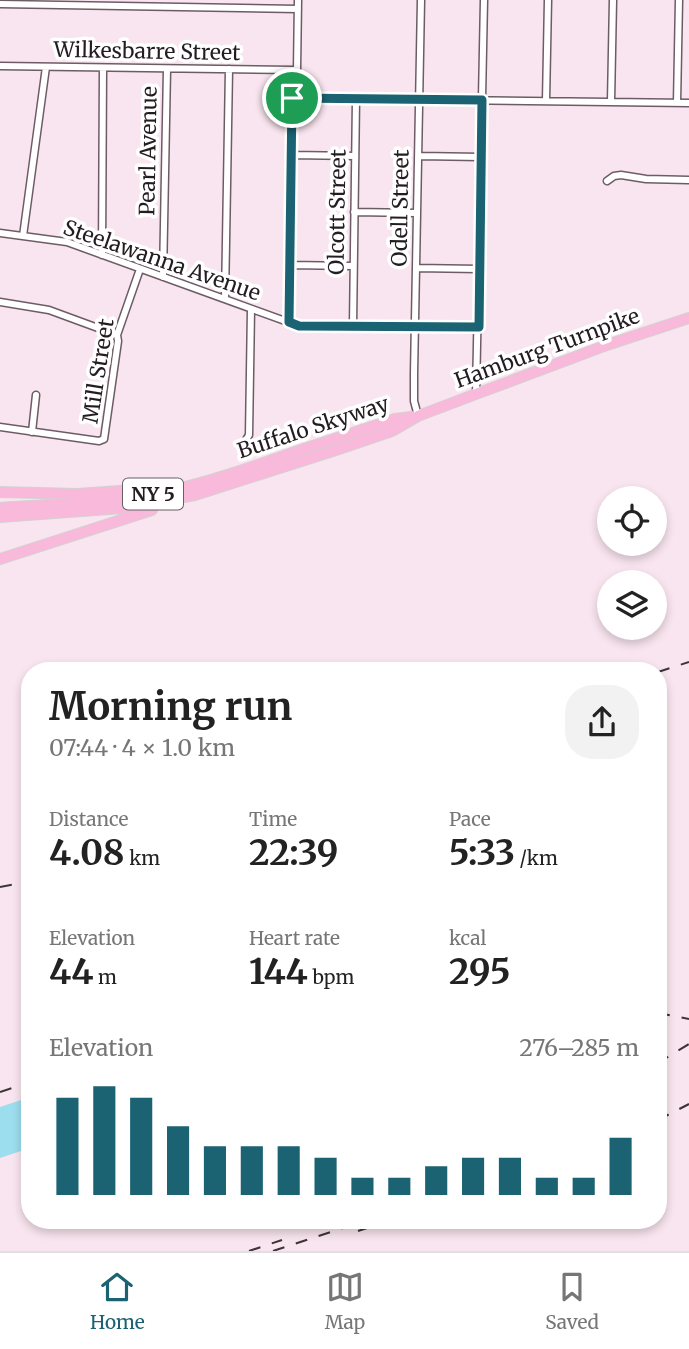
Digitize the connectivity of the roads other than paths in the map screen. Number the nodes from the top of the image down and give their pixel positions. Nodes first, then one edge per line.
1 (298, 0) edge
2 (421, 0) edge
3 (484, 0) edge
4 (548, 0) edge
5 (613, 0) edge
6 (679, 0) edge
7 (27, 2) edge
8 (100, 3) edge
9 (172, 3) edge
10 (0, 4) edge
11 (245, 4) edge
12 (298, 9) junction
13 (0, 66) edge
14 (46, 67) junction
15 (103, 68) junction
16 (167, 69) junction
17 (229, 69) junction
18 (293, 70) junction
19 (292, 98) junction
20 (356, 99) junction
21 (419, 99) junction
22 (482, 100) junction
23 (546, 101) junction
24 (611, 102) junction
25 (677, 103) junction
26 (689, 103) edge
27 (292, 155) junction
28 (355, 156) junction
29 (419, 156) junction
30 (481, 157) junction
31 (689, 180) edge
32 (607, 181) dead end
33 (354, 212) junction
34 (417, 213) junction
35 (0, 233) edge
36 (23, 236) junction
37 (102, 255) junction
38 (290, 265) junction
39 (353, 266) junction
40 (416, 268) junction
41 (140, 269) junction
42 (480, 269) junction
43 (163, 277) junction
44 (225, 299) junction
45 (0, 302) edge
46 (251, 309) junction
47 (689, 318) edge
48 (289, 322) junction
49 (353, 327) junction
50 (415, 327) junction
51 (479, 327) junction
52 (117, 335) junction
53 (477, 394) junction
54 (36, 395) dead end
55 (418, 416) junction
56 (0, 428) edge
57 (32, 432) junction
58 (244, 443) dead end
59 (300, 451) junction
60 (0, 492) edge
61 (195, 495) junction
62 (0, 508) edge
63 (0, 517) edge
64 (0, 559) edge

1 - 12 street
2 - 21 street, Odell Street
3 - 22 street
4 - 23 street
5 - 24 street
6 - 25 street
7 - 8 street
7 - 10 street
8 - 9 street
9 - 11 street
11 - 12 street
12 - 18 street
13 - 14 street, Wilkesbarre Street
14 - 15 street, Wilkesbarre Street
14 - 36 street
15 - 16 street, Wilkesbarre Street
15 - 37 street
16 - 17 street, Wilkesbarre Street
16 - 43 street, Pearl Avenue
17 - 18 street, Wilkesbarre Street
17 - 44 street
18 - 19 street
19 - 20 street
19 - 27 street
20 - 21 street
20 - 28 street, Olcott Street
21 - 22 street
21 - 29 street, Odell Street
22 - 23 street
22 - 30 street
23 - 24 street
24 - 25 street
25 - 26 street
27 - 28 street
27 - 38 street
28 - 33 street, Olcott Street
29 - 30 street
29 - 34 street, Odell Street
30 - 42 street
31 - 32 street
33 - 34 street
33 - 39 street, Olcott Street
34 - 40 street, Odell Street
35 - 36 street, Steelawanna Avenue
36 - 37 street, Steelawanna Avenue
37 - 41 street, Steelawanna Avenue
38 - 39 street
38 - 48 street
39 - 49 street, Olcott Street
40 - 42 street
40 - 50 street, Odell Street
41 - 43 street, Steelawanna Avenue
41 - 52 street, Mill Street
42 - 51 street
43 - 44 street, Steelawanna Avenue
44 - 46 street, Steelawanna Avenue
45 - 52 street
46 - 48 street, Steelawanna Avenue
46 - 58 street
47 - 53 highway, Hamburg Turnpike / NY 5
48 - 49 street, Steelawanna Avenue
49 - 50 street, Steelawanna Avenue
50 - 51 street, Steelawanna Avenue
50 - 55 street, Odell Street
51 - 53 street
52 - 57 street, Mill Street
53 - 55 highway, Hamburg Turnpike / NY 5
54 - 57 street
55 - 59 highway, Buffalo Skyway / NY 5
55 - 61 highway, Buffalo Skyway / NY 5
56 - 57 street
59 - 60 highway
59 - 62 highway, Buffalo Skyway / NY 5
61 - 63 highway, Buffalo Skyway / NY 5
61 - 64 highway

